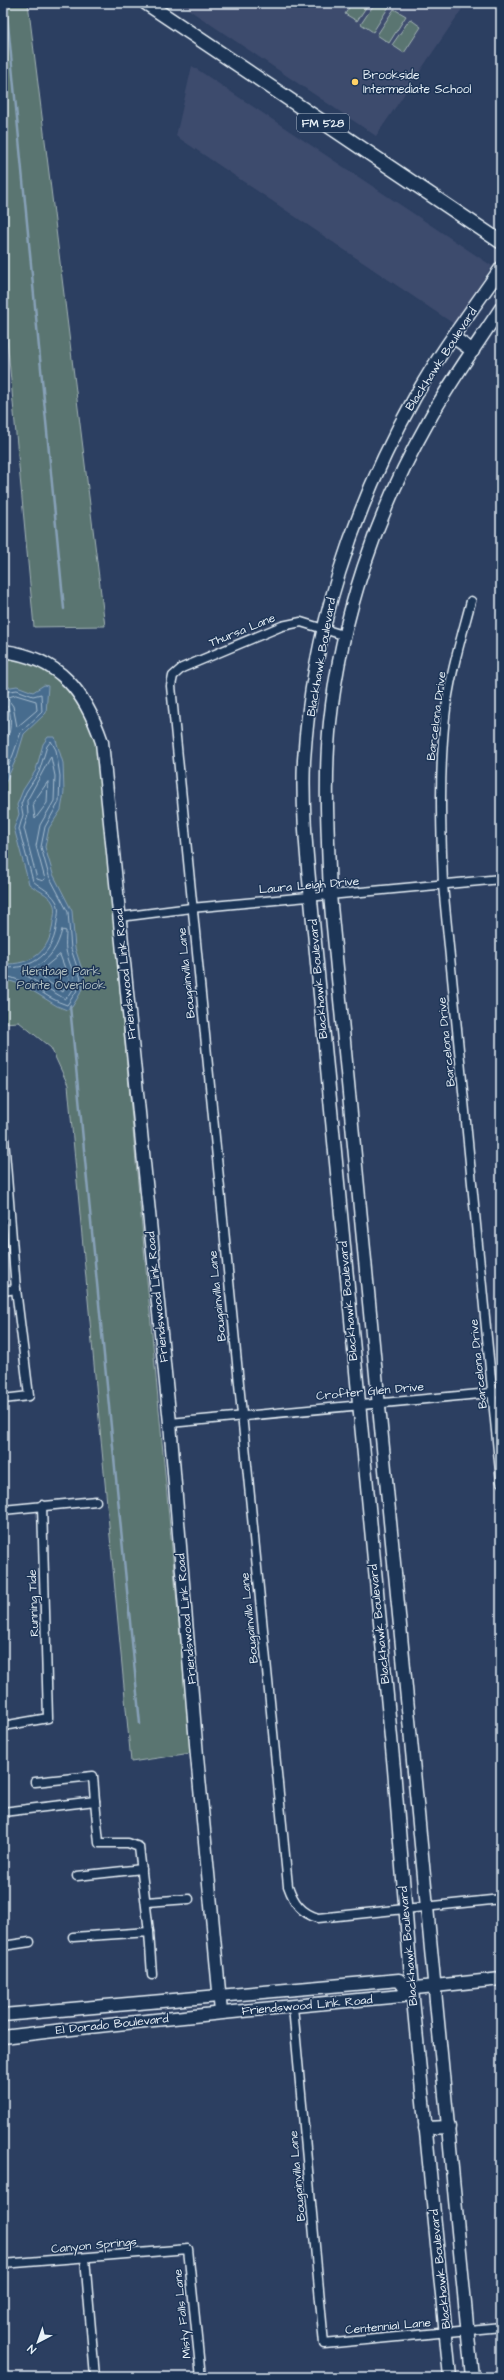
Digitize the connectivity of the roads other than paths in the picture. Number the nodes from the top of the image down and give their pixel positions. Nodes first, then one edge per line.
1 (146, 3) edge
2 (501, 242) edge
3 (501, 268) edge
4 (501, 308) edge
5 (453, 337) junction
6 (472, 351) junction
7 (373, 483) junction
8 (393, 492) junction
9 (471, 601) dead end
10 (324, 628) junction
11 (343, 635) junction
12 (3, 652) edge
13 (173, 676) joint
14 (501, 879) edge
15 (443, 885) junction
16 (330, 895) junction
17 (310, 897) junction
18 (191, 908) junction
19 (120, 917) junction
20 (3, 1126) edge
21 (353, 1128) junction
22 (332, 1130) junction
23 (6, 1183) edge
24 (365, 1246) junction
25 (343, 1248) junction
26 (16, 1289) junction
27 (3, 1291) edge
28 (497, 1393) edge
29 (6, 1398) edge
30 (378, 1402) junction
31 (358, 1404) junction
32 (241, 1416) junction
33 (170, 1422) junction
34 (501, 1482) edge
35 (96, 1501) dead end
36 (42, 1505) junction
37 (3, 1510) edge
38 (392, 1534) junction
39 (371, 1536) junction
40 (382, 1653) junction
41 (403, 1653) junction
42 (3, 1726) edge
43 (413, 1768) junction
44 (394, 1769) junction
45 (35, 1782) dead end
46 (95, 1801) junction
47 (3, 1812) edge
48 (142, 1869) junction
49 (77, 1876) dead end
50 (189, 1899) dead end
51 (501, 1899) edge
52 (146, 1902) junction
53 (425, 1908) junction
54 (406, 1910) junction
55 (149, 1932) junction
56 (73, 1937) dead end
57 (30, 1942) dead end
58 (3, 1946) edge
59 (152, 1975) dead end
60 (501, 1979) edge
61 (436, 1985) junction
62 (409, 1989) junction
63 (221, 1995) junction
64 (293, 2007) junction
65 (222, 2012) junction
66 (3, 2015) edge
67 (3, 2037) edge
68 (449, 2127) junction
69 (425, 2128) junction
70 (188, 2249) joint
71 (85, 2258) junction
72 (3, 2264) edge
73 (501, 2327) edge
74 (467, 2330) junction
75 (447, 2332) junction
76 (324, 2344) joint
77 (95, 2377) edge
78 (201, 2377) edge
79 (450, 2377) edge
80 (472, 2377) edge

1 - 2 main road, FM 528
3 - 5 main road, Blackhawk Boulevard
4 - 6 main road, Blackhawk Boulevard
5 - 6 main road
5 - 7 main road, Blackhawk Boulevard
6 - 8 main road, Blackhawk Boulevard
7 - 8 main road
7 - 10 main road, Blackhawk Boulevard
8 - 11 main road, Blackhawk Boulevard
9 - 15 street, Barcelona Drive
10 - 11 street, Thursa Lane
10 - 13 street, Thursa Lane
10 - 17 main road, Blackhawk Boulevard
11 - 16 main road, Blackhawk Boulevard
12 - 19 main road, Friendswood Link Road
13 - 18 street, Bougainvilla Lane
14 - 15 street, Laura Leigh Drive
15 - 16 street, Laura Leigh Drive
15 - 28 street, Barcelona Drive
16 - 17 street, Laura Leigh Drive
16 - 21 main road, Blackhawk Boulevard
17 - 18 street, Laura Leigh Drive
17 - 22 main road, Blackhawk Boulevard
18 - 19 street, Laura Leigh Drive
18 - 32 street, Bougainvilla Lane
19 - 33 main road, Friendswood Link Road
20 - 23 street
21 - 22 main road
21 - 24 main road, Blackhawk Boulevard
22 - 25 main road, Blackhawk Boulevard
23 - 26 street
24 - 25 main road
24 - 30 main road, Blackhawk Boulevard
25 - 31 main road, Blackhawk Boulevard
26 - 27 street
26 - 29 street
28 - 30 street, Crofter Glen Drive
28 - 34 street, Barcelona Drive
30 - 31 street, Crofter Glen Drive
30 - 38 main road, Blackhawk Boulevard
31 - 32 street, Crofter Glen Drive
31 - 39 main road, Blackhawk Boulevard
32 - 33 street, Crofter Glen Drive
32 - 54 street, Bougainvilla Lane
33 - 63 main road, Friendswood Link Road
35 - 36 street
36 - 37 street
36 - 42 street, Running Tide
38 - 39 main road
38 - 41 main road, Blackhawk Boulevard
39 - 40 main road, Blackhawk Boulevard
40 - 41 main road
40 - 44 main road, Blackhawk Boulevard
41 - 43 main road, Blackhawk Boulevard
43 - 44 main road
43 - 53 main road, Blackhawk Boulevard
44 - 54 main road, Blackhawk Boulevard
45 - 46 street
46 - 47 street
46 - 48 street
48 - 49 street
48 - 52 street
50 - 52 street
51 - 53 street
52 - 55 street
53 - 54 street
53 - 61 main road, Blackhawk Boulevard
54 - 62 main road, Blackhawk Boulevard
55 - 56 street
55 - 59 street
57 - 58 street
60 - 61 main road, Friendswood Link Road
61 - 62 main road, Friendswood Link Road
61 - 68 main road, Blackhawk Boulevard
62 - 63 main road, Friendswood Link Road
62 - 64 main road, Friendswood Link Road
62 - 69 main road, Blackhawk Boulevard
63 - 65 main road, Friendswood Link Road
63 - 66 main road, El Dorado Boulevard
64 - 65 main road, Friendswood Link Road
64 - 76 street, Bougainvilla Lane
65 - 67 main road, El Dorado Boulevard
68 - 69 main road
68 - 74 main road, Blackhawk Boulevard
69 - 75 main road, Blackhawk Boulevard
70 - 71 street, Canyon Springs
70 - 78 street, Misty Falls Lane
71 - 72 street, Canyon Springs
71 - 77 street
73 - 74 street, Centennial Lane
74 - 75 street, Centennial Lane
74 - 80 main road, Blackhawk Boulevard
75 - 76 street, Centennial Lane
75 - 79 main road, Blackhawk Boulevard

